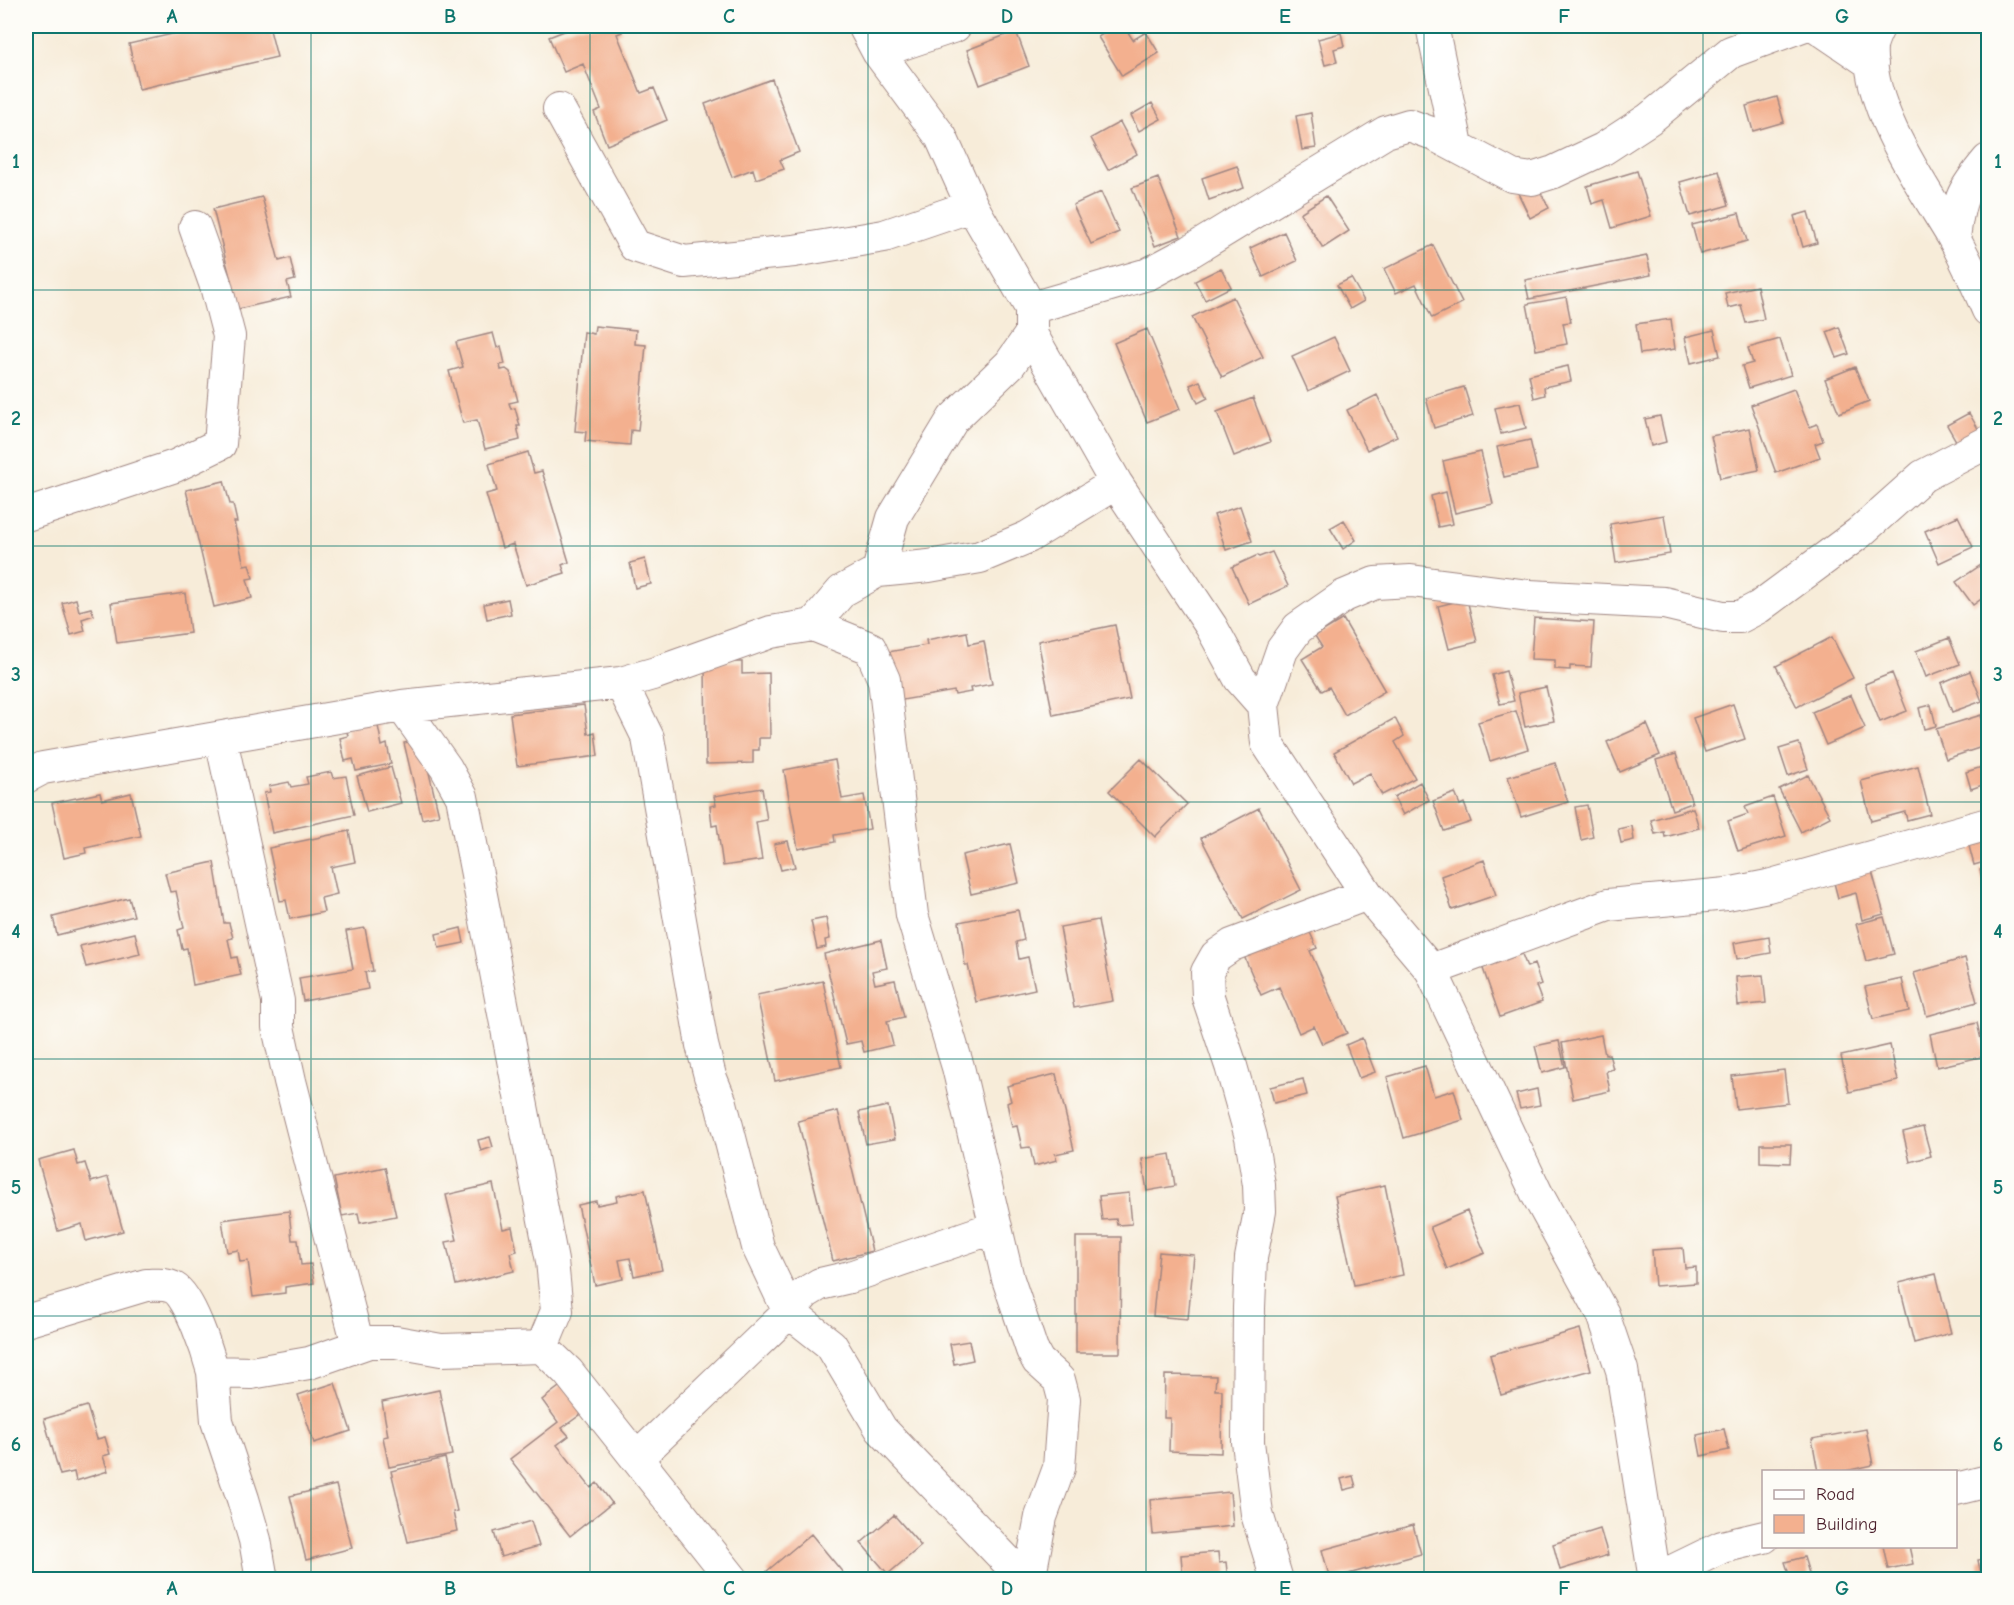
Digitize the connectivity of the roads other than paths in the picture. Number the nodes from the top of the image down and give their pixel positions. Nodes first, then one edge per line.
1 (955, 26) edge
2 (1432, 26) edge
3 (1802, 26) edge
4 (1816, 26) edge
5 (1879, 26) edge
6 (871, 39) edge
7 (1872, 64) junction
8 (559, 109) dead end
9 (1457, 145) junction
10 (1989, 160) edge
11 (972, 206) junction
12 (195, 227) dead end
13 (1954, 238) junction
14 (1989, 310) edge
15 (1031, 321) junction
16 (1989, 442) edge
17 (1116, 483) junction
18 (26, 515) edge
19 (878, 570) junction
20 (813, 626) junction
21 (621, 682) junction
22 (1263, 705) junction
23 (402, 706) junction
24 (221, 739) junction
25 (26, 777) edge
26 (1989, 824) edge
27 (1367, 894) junction
28 (1431, 970) junction
29 (996, 1227) junction
30 (789, 1312) junction
31 (26, 1321) edge
32 (358, 1345) junction
33 (542, 1347) junction
34 (213, 1372) junction
35 (637, 1458) junction
36 (1989, 1481) edge
37 (1957, 1489) edge
38 (1762, 1537) edge
39 (1655, 1579) edge
40 (261, 1580) edge
41 (733, 1580) edge
42 (1027, 1580) edge
43 (1277, 1580) edge

1 - 6 street
2 - 9 street
3 - 9 street
4 - 7 street
5 - 7 street
6 - 11 street
7 - 13 street
8 - 11 street
9 - 15 street
10 - 13 street
11 - 15 street
12 - 18 street
13 - 14 street
15 - 17 street
15 - 19 street
16 - 22 street
17 - 19 street
17 - 22 street
19 - 20 street
20 - 21 street
20 - 29 street
21 - 23 street
21 - 30 street
22 - 27 street
23 - 24 street
23 - 33 street
24 - 25 street
24 - 32 street
26 - 28 street
27 - 28 street
27 - 43 street
28 - 39 street
29 - 30 street
29 - 42 street
30 - 35 street
30 - 42 street
31 - 34 street
32 - 33 street
32 - 34 street
33 - 35 street
34 - 40 street
35 - 41 street
36 - 37 street
38 - 39 street

